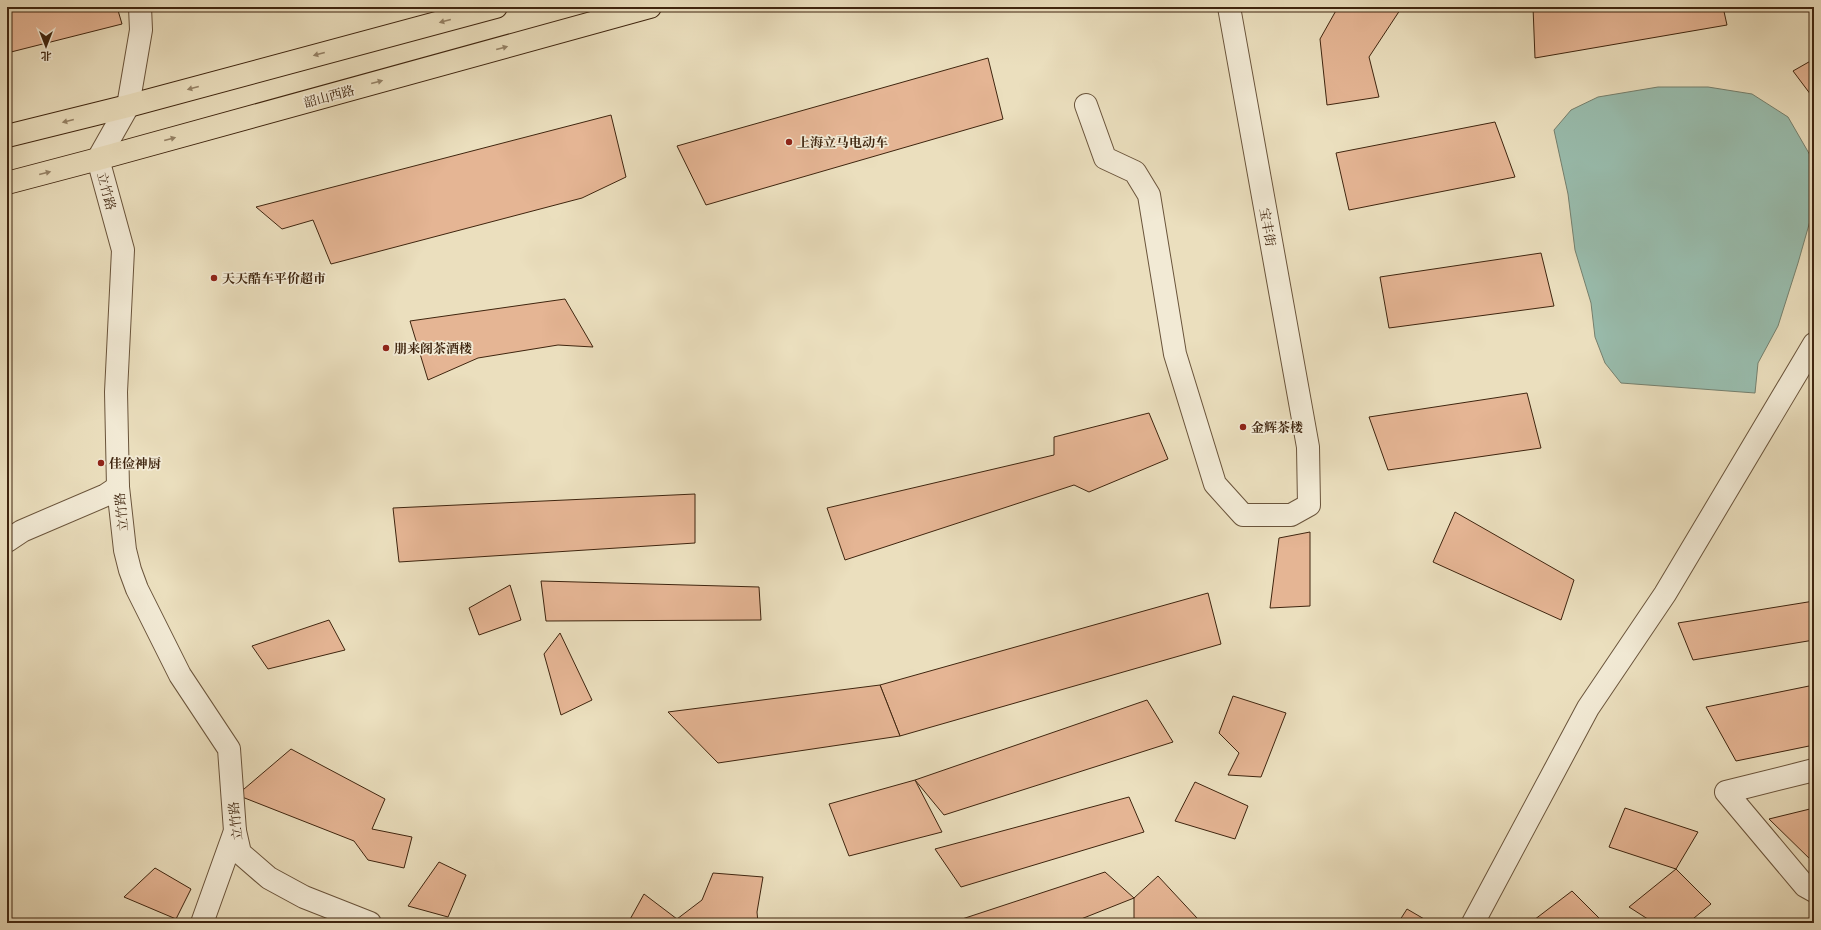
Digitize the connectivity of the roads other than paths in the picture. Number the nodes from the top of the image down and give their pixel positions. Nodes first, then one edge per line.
1 (140, 7) edge
2 (496, 7) edge
3 (650, 7) edge
4 (1229, 7) edge
5 (1086, 105) dead end
6 (128, 106) junction
7 (7, 136) edge
8 (98, 159) junction
9 (7, 183) edge
10 (1814, 344) edge
11 (118, 487) junction
12 (7, 541) edge
13 (1814, 770) edge
14 (235, 831) junction
15 (1814, 891) edge
16 (202, 923) edge
17 (370, 923) edge
18 (1473, 923) edge

1 - 6 street, 立竹路
2 -> 6 main road
8 -> 3 main road, 韶山西路
4 - 5 street, 宝丰街
6 -> 7 main road
6 - 8 street, 立竹路
9 -> 8 main road, 韶山西路
8 - 11 street, 立竹路
10 - 18 street
11 - 12 street
11 - 14 street, 立竹路
13 - 15 street
14 - 16 street
14 - 17 street, 立竹路

